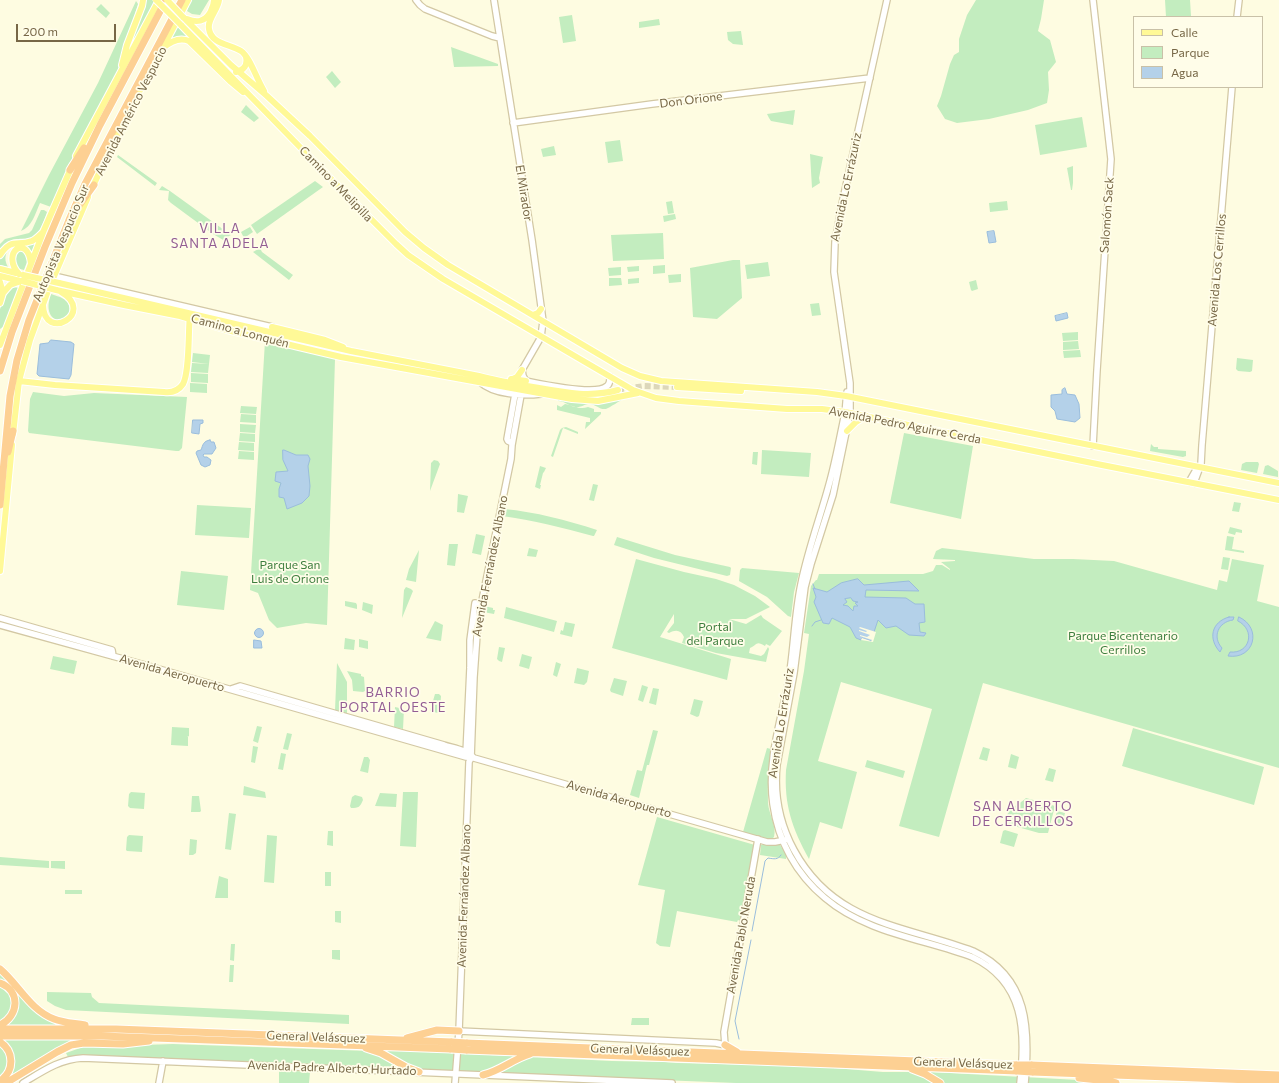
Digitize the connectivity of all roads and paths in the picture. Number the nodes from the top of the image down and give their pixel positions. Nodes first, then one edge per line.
1 (143, 0) edge
2 (158, 0) edge
3 (166, 0) edge
4 (182, 0) edge
5 (188, 0) edge
6 (214, 0) edge
7 (218, 0) edge
8 (416, 0) edge
9 (494, 0) edge
10 (887, 0) edge
11 (1093, 0) edge
12 (1239, 0) edge
13 (1237, 16) edge
14 (184, 17) junction
15 (500, 38) junction
16 (163, 48) junction
17 (246, 55) junction
18 (226, 71) junction
19 (238, 72) junction
20 (870, 78) junction
21 (118, 79) junction
22 (1232, 88) edge
23 (267, 96) junction
24 (253, 98) junction
25 (513, 123) junction
26 (100, 125) junction
27 (70, 170) junction
28 (94, 184) junction
29 (69, 220) junction
30 (44, 230) junction
31 (67, 250) dead end
32 (0, 255) edge
33 (61, 259) junction
34 (31, 265) junction
35 (0, 269) edge
36 (0, 276) edge
37 (54, 276) junction
38 (21, 278) junction
39 (0, 282) edge
40 (56, 290) junction
41 (3, 293) junction
42 (0, 303) edge
43 (43, 303) junction
44 (541, 309) junction
45 (533, 315) junction
46 (190, 316) junction
47 (543, 321) junction
48 (272, 327) joint
49 (3, 330) edge
50 (541, 337) junction
51 (0, 345) edge
52 (352, 351) junction
53 (522, 370) junction
54 (0, 371) edge
55 (610, 377) junction
56 (480, 379) junction
57 (513, 379) junction
58 (19, 381) junction
59 (526, 381) junction
60 (677, 387) tunnel mouth
61 (618, 390) tunnel mouth
62 (639, 392) junction
63 (816, 392) junction
64 (544, 394) junction
65 (518, 395) junction
66 (849, 396) junction
67 (848, 413) junction
68 (867, 416) junction
69 (1094, 430) junction
70 (13, 431) junction
71 (847, 431) junction
72 (1082, 444) junction
73 (1094, 446) junction
74 (1198, 468) junction
75 (1191, 483) junction
76 (1279, 483) edge
77 (1, 495) edge
78 (1279, 500) edge
79 (0, 505) edge
80 (0, 571) edge
81 (0, 618) edge
82 (0, 625) edge
83 (27, 629) junction
84 (470, 757) junction
85 (785, 837) junction
86 (761, 840) junction
87 (775, 842) junction
88 (785, 847) junction
89 (0, 969) edge
90 (0, 983) edge
91 (0, 1025) edge
92 (0, 1029) edge
93 (116, 1029) junction
94 (460, 1031) junction
95 (724, 1032) junction
96 (0, 1036) edge
97 (176, 1039) junction
98 (391, 1040) junction
99 (0, 1042) edge
100 (716, 1043) junction
101 (352, 1045) junction
102 (725, 1045) junction
103 (451, 1046) junction
104 (466, 1046) junction
105 (539, 1053) junction
106 (743, 1054) junction
107 (163, 1061) junction
108 (902, 1067) junction
109 (1017, 1068) junction
110 (1031, 1068) junction
111 (419, 1072) junction
112 (1045, 1072) junction
113 (456, 1074) junction
114 (483, 1075) junction
115 (1279, 1075) edge
116 (0, 1081) edge
117 (1279, 1082) edge
118 (6, 1083) edge
119 (23, 1083) edge
120 (159, 1083) edge
121 (455, 1083) edge
122 (672, 1083) edge
123 (940, 1083) edge
124 (1020, 1083) edge
125 (1025, 1083) edge
126 (1116, 1083) edge

1 - 21 main road
2 - 18 main road, Camino a Melipilla, bridge
2 - 21 main road
3 - 14 main road, Camino a Melipilla, bridge
3 - 26 highway, Autopista Vespucio Sur
4 - 29 highway, Autopista Vespucio Sur
5 - 16 main road, Avenida Américo Vespucio
6 - 14 main road
7 - 17 main road
8 - 15 street
9 - 15 street, El Mirador
10 - 20 street, Avenida Lo Errázuriz
11 - 69 street, Salomón Sack
12 - 13 street
14 - 19 main road, Camino a Melipilla
15 - 25 street, El Mirador
16 - 24 main road
16 - 28 main road, Avenida Américo Vespucio
17 - 19 main road
17 - 23 main road
18 - 19 main road
18 - 24 main road, Camino a Melipilla
19 - 23 main road, Camino a Melipilla
20 - 25 street, Don Orione
20 - 66 street, Avenida Lo Errázuriz
21 - 27 main road
22 - 74 street, Avenida Los Cerrillos
23 - 45 main road, Camino a Melipilla
24 - 50 main road, Camino a Melipilla
25 - 44 street, El Mirador
26 - 27 highway
26 - 54 highway, Autopista Vespucio Sur
27 - 30 main road
28 - 29 highway
28 - 33 main road, Avenida Américo Vespucio
29 - 77 highway, Autopista Vespucio Sur
30 - 32 main road
30 - 34 main road
31 - 33 main road
33 - 37 main road, Avenida Américo Vespucio
34 - 38 main road
34 - 49 main road
35 - 38 main road, Camino a Lonquén
36 - 38 main road, Camino a Lonquén
37 - 43 main road, Avenida Américo Vespucio
37 - 48 street, Camino a Lonquén
38 - 40 main road, Camino a Lonquén, bridge
38 - 41 main road
38 - 46 main road, Camino a Lonquén, bridge
39 - 41 main road
40 - 43 main road
40 - 46 main road, Camino a Lonquén
41 - 42 main road
43 - 58 main road, Avenida Américo Vespucio
44 - 45 main road
44 - 47 street, El Mirador
45 - 47 main road, Camino a Melipilla
46 - 52 main road, Camino a Lonquén
46 - 56 main road, Camino a Lonquén
46 - 58 main road
47 - 50 street, El Mirador
47 - 63 main road, Avenida Pedro Aguirre Cerda
48 - 52 main road
49 - 51 main road
50 - 53 street, El Mirador
50 - 55 main road, Avenida Pedro Aguirre Cerda
52 - 56 main road, Camino a Lonquén
53 - 57 main road
53 - 59 street
55 - 59 street
55 - 62 main road, Avenida Pedro Aguirre Cerda
56 - 57 main road
56 - 61 main road
56 - 64 main road, Camino a Lonquén
56 - 65 street, Camino a Lonquén
57 - 59 main road
58 - 70 main road, Avenida Américo Vespucio
60 - 63 main road
62 - 64 main road, Camino a Lonquén
62 - 67 main road, Avenida Pedro Aguirre Cerda
63 - 66 main road, Avenida Pedro Aguirre Cerda
64 - 65 street, Camino a Lonquén
65 - 84 street, Avenida Fernández Albano
66 - 67 street, Avenida Lo Errázuriz
66 - 72 main road, Avenida Pedro Aguirre Cerda
67 - 68 main road, Avenida Pedro Aguirre Cerda
67 - 71 street, Avenida Lo Errázuriz
67 - 85 street, Avenida Lo Errázuriz
68 - 71 main road
68 - 75 main road, Avenida Pedro Aguirre Cerda
69 - 72 street
69 - 73 street, Salomón Sack
70 - 77 highway
70 - 80 main road, Avenida Américo Vespucio
71 - 85 street, Avenida Lo Errázuriz
72 - 73 main road, Avenida Pedro Aguirre Cerda
73 - 74 main road, Avenida Pedro Aguirre Cerda
74 - 75 street, Avenida Los Cerrillos
74 - 76 main road, Avenida Pedro Aguirre Cerda
75 - 78 main road, Avenida Pedro Aguirre Cerda
77 - 79 highway, Autopista Vespucio Sur
81 - 83 street, Avenida Aeropuerto
82 - 83 street, Avenida Aeropuerto
83 - 84 street, Avenida Aeropuerto
84 - 86 street, Avenida Aeropuerto
84 - 94 street, Avenida Fernández Albano
85 - 86 street, Avenida Aeropuerto
85 - 87 street, Avenida Aeropuerto
85 - 88 street, Avenida Lo Errázuriz
85 - 125 street, Avenida Lo Errázuriz
86 - 87 street, Avenida Aeropuerto
86 - 95 street, Avenida Pablo Neruda
87 - 88 street
88 - 124 street, Avenida Lo Errázuriz
89 - 93 highway
90 - 91 highway
92 - 93 highway, General Velásquez
93 - 98 highway, General Velásquez
94 - 98 highway
94 - 100 street
94 - 113 street, Avenida Fernández Albano
95 - 100 street, Avenida Pablo Neruda
95 - 102 street, Avenida Pablo Neruda
96 - 97 highway, General Velásquez
97 - 101 highway, General Velásquez
97 - 118 highway
98 - 103 highway, General Velásquez
99 - 116 highway
100 - 102 street
101 - 103 highway, General Velásquez
101 - 111 highway
102 - 106 highway
103 - 104 highway, General Velásquez, bridge
104 - 105 highway, General Velásquez
104 - 106 highway, General Velásquez
105 - 108 highway, General Velásquez
105 - 114 highway
106 - 109 highway, General Velásquez
107 - 111 street, Avenida Padre Alberto Hurtado
107 - 119 street, Avenida Padre Alberto Hurtado
107 - 120 street
108 - 109 highway, General Velásquez
108 - 123 highway
109 - 110 highway, General Velásquez, bridge
110 - 112 highway, General Velásquez
110 - 115 highway, General Velásquez
111 - 113 street, Avenida Padre Alberto Hurtado
112 - 117 highway, General Velásquez
112 - 126 highway
113 - 114 street, Avenida Padre Alberto Hurtado
113 - 121 street, Avenida Fernández Albano
114 - 122 street, Avenida Padre Alberto Hurtado

